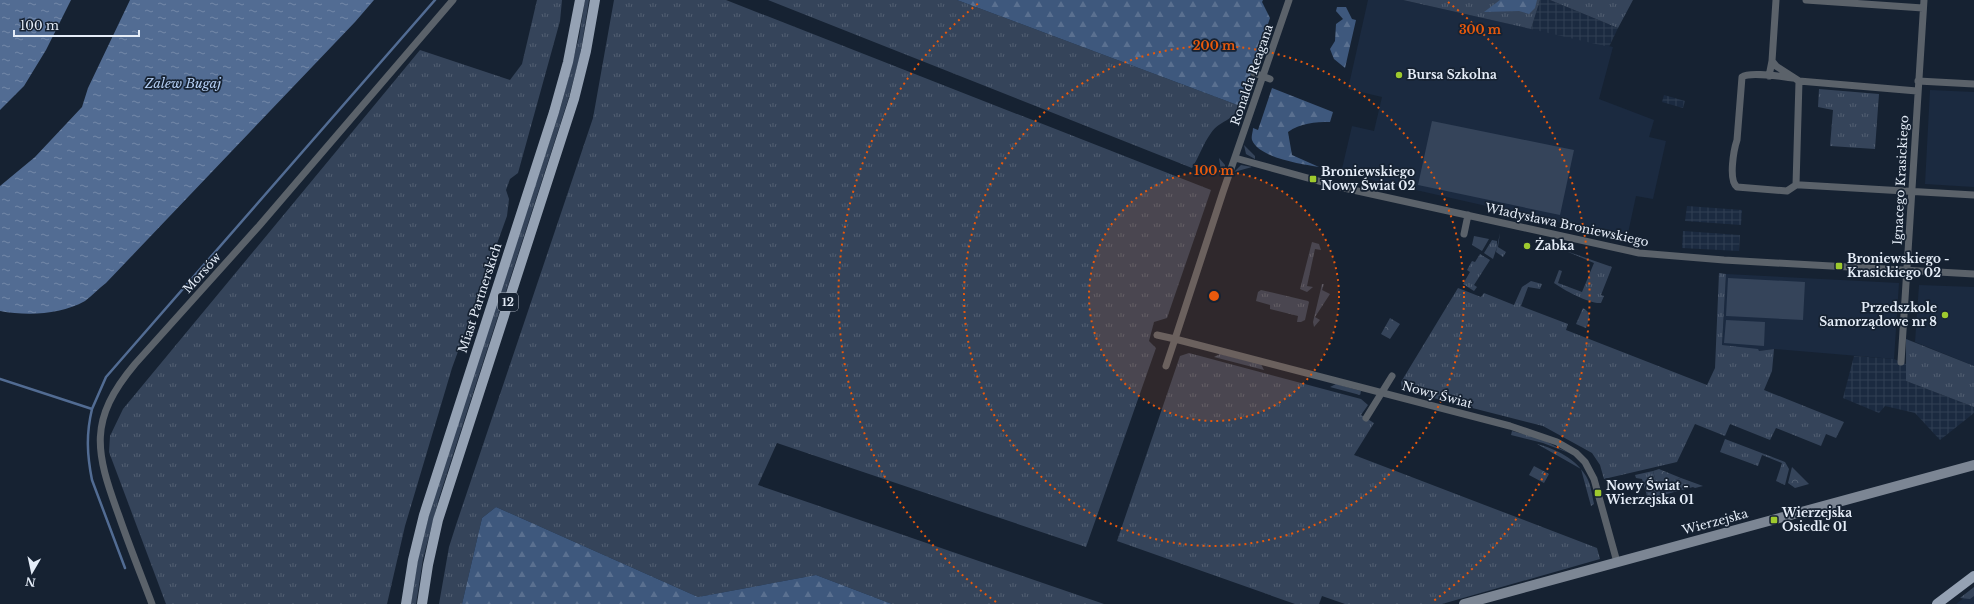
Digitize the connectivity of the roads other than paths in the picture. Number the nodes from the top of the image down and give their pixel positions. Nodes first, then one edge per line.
1 (453, 0) edge
2 (580, 0) edge
3 (595, 0) edge
4 (1289, 0) edge
5 (1776, 0) edge
6 (1806, 0) edge
7 (1924, 0) edge
8 (1923, 8) junction
9 (1772, 60) junction
10 (1254, 73) dead end
11 (1769, 76) junction
12 (1267, 78) junction
13 (1796, 80) junction
14 (1918, 81) junction
15 (1974, 84) edge
16 (1917, 91) junction
17 (1235, 158) junction
18 (1796, 185) junction
19 (1911, 192) junction
20 (1974, 195) edge
21 (1468, 215) junction
22 (1464, 234) dead end
23 (1907, 270) junction
24 (1974, 274) edge
25 (1157, 335) dead end
26 (1175, 340) junction
27 (1901, 362) dead end
28 (1166, 366) dead end
29 (1392, 376) dead end
30 (1381, 392) junction
31 (1366, 418) dead end
32 (1974, 465) edge
33 (1617, 562) junction
34 (1974, 576) edge
35 (152, 604) edge
36 (406, 604) edge
37 (422, 604) edge
38 (1464, 604) edge
39 (1937, 604) edge

1 - 35 street, Morsów
2 - 36 main road, Miast Partnerskich / 12
3 - 37 main road, 12
4 - 12 street, Ronalda Reagana
5 - 9 street
6 - 8 street
7 - 8 street, Ignacego Krasickiego
8 - 14 street, Ignacego Krasickiego
9 - 11 street
9 - 13 street
10 - 12 street
11 - 13 street
11 - 18 street
12 - 17 street, Ronalda Reagana
13 - 16 street
13 - 18 street
14 - 15 street
14 - 16 street, Ignacego Krasickiego
16 - 19 street, Ignacego Krasickiego
17 - 21 street, Władysława Broniewskiego
17 - 26 street
18 - 19 street
19 - 20 street
19 - 23 street, Ignacego Krasickiego
21 - 22 street
21 - 23 street, Władysława Broniewskiego
23 - 24 street, Władysława Broniewskiego
23 - 27 street, Ignacego Krasickiego
25 - 26 street, Nowy Świat
26 - 28 street
26 - 30 street, Nowy Świat
29 - 30 street
30 - 31 street
30 - 33 street, Nowy Świat
32 - 33 street, Wierzejska
33 - 38 street, Wierzejska
34 - 39 main road

